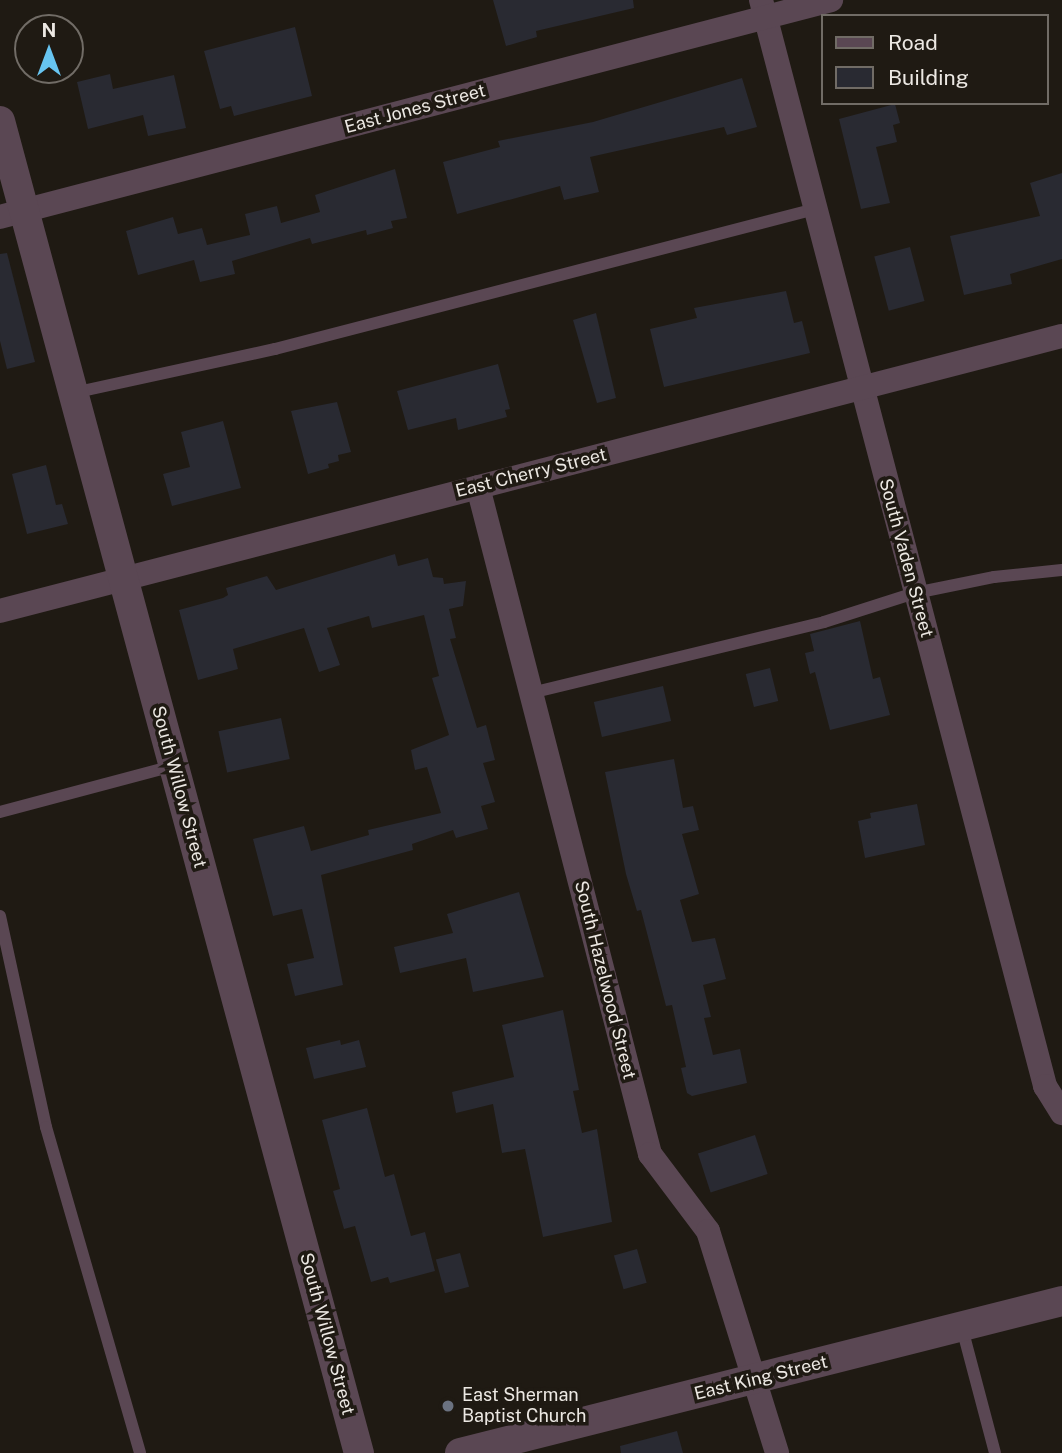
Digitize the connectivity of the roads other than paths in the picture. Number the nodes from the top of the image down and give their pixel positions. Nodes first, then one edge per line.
1 (831, 0) edge
2 (763, 9) edge
3 (0, 121) edge
4 (815, 209) junction
5 (12, 214) edge
6 (1062, 336) edge
7 (861, 388) junction
8 (73, 393) junction
9 (478, 487) junction
10 (1062, 570) edge
11 (122, 576) junction
12 (915, 593) junction
13 (0, 611) edge
14 (531, 693) junction
15 (173, 766) junction
16 (0, 812) edge
17 (0, 916) edge
18 (1062, 1113) edge
19 (1062, 1301) edge
20 (962, 1328) junction
21 (758, 1380) junction
22 (140, 1453) edge
23 (359, 1453) edge
24 (460, 1453) edge
25 (777, 1453) edge
26 (995, 1453) edge

1 - 2 street, East Jones Street
2 - 4 street, South Vaden Street
2 - 5 street, East Jones Street
3 - 5 street, South Willow Street
4 - 7 street, South Vaden Street
4 - 8 lane
5 - 8 street, South Willow Street
6 - 7 street, East Cherry Street
7 - 9 street, East Cherry Street
7 - 12 street, South Vaden Street
8 - 11 street, South Willow Street
9 - 11 street, East Cherry Street
9 - 14 street, South Hazelwood Street
10 - 12 lane
11 - 13 street, East Cherry Street
11 - 15 street, South Willow Street
12 - 14 lane
12 - 18 street, South Vaden Street
14 - 21 street, South Hazelwood Street
15 - 16 lane
15 - 23 street, South Willow Street
17 - 22 lane
19 - 20 street, East King Street
20 - 21 street, East King Street
20 - 26 lane
21 - 24 street, East King Street
21 - 25 street, South Hazelwood Street

